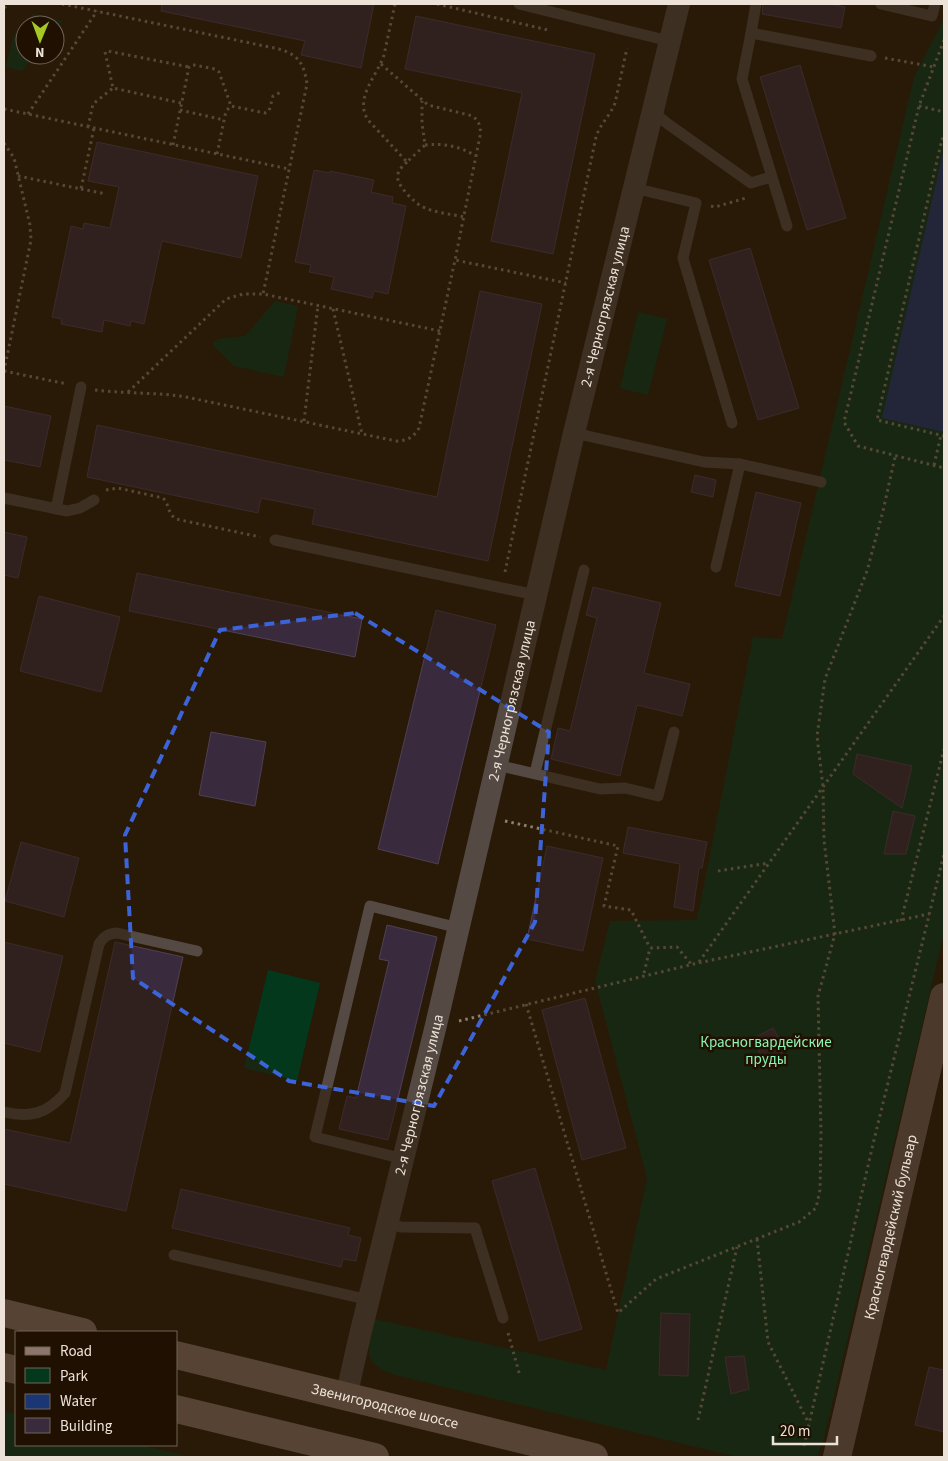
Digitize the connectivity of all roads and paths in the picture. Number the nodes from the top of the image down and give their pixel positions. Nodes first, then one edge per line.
1 (9, 4) edge
2 (62, 4) edge
3 (395, 4) edge
4 (519, 4) edge
5 (679, 4) edge
6 (756, 4) edge
7 (881, 4) edge
8 (935, 4) edge
9 (4, 8) edge
10 (98, 11) junction
11 (751, 33) junction
12 (944, 40) edge
13 (669, 41) junction
14 (626, 48) dead end
15 (871, 56) joint
16 (381, 64) junction
17 (189, 67) junction
18 (934, 67) junction
19 (113, 88) junction
20 (280, 92) dead end
21 (422, 100) junction
22 (181, 103) junction
23 (231, 106) junction
24 (919, 106) junction
25 (4, 109) edge
26 (180, 110) junction
27 (652, 111) junction
28 (944, 112) edge
29 (28, 114) junction
30 (224, 120) junction
31 (88, 127) junction
32 (94, 128) junction
33 (944, 139) edge
34 (4, 143) edge
35 (173, 145) junction
36 (425, 145) junction
37 (217, 154) junction
38 (476, 156) junction
39 (407, 162) junction
40 (289, 169) junction
41 (18, 176) junction
42 (772, 176) junction
43 (634, 188) junction
44 (81, 189) junction
45 (775, 189) junction
46 (106, 194) dead end
47 (696, 203) junction
48 (464, 217) junction
49 (786, 226) dead end
50 (455, 260) junction
51 (566, 283) junction
52 (263, 294) junction
53 (318, 306) junction
54 (333, 308) junction
55 (440, 331) junction
56 (4, 371) edge
57 (81, 387) junction
58 (127, 392) junction
59 (304, 422) junction
60 (732, 423) dead end
61 (574, 433) junction
62 (362, 434) junction
63 (943, 436) edge
64 (895, 457) junction
65 (740, 464) junction
66 (934, 465) junction
67 (944, 468) edge
68 (821, 482) dead end
69 (4, 498) edge
70 (94, 500) joint
71 (56, 509) junction
72 (260, 536) dead end
73 (275, 540) dead end
74 (716, 567) dead end
75 (584, 570) dead end
76 (502, 587) junction
77 (536, 595) junction
78 (944, 616) edge
79 (674, 732) dead end
80 (944, 749) edge
81 (497, 765) junction
82 (535, 773) junction
83 (823, 786) junction
84 (500, 820) dead end
85 (944, 854) edge
86 (769, 863) junction
87 (718, 871) dead end
88 (929, 914) junction
89 (902, 920) junction
90 (459, 928) junction
91 (835, 934) junction
92 (650, 948) junction
93 (197, 951) dead end
94 (698, 963) junction
95 (692, 964) junction
96 (644, 973) dead end
97 (944, 997) edge
98 (526, 1004) junction
99 (436, 1025) junction
100 (4, 1112) edge
101 (404, 1159) junction
102 (388, 1223) junction
103 (757, 1239) junction
104 (737, 1247) junction
105 (174, 1255) dead end
106 (369, 1300) junction
107 (4, 1313) edge
108 (503, 1318) joint
109 (79, 1331) edge
110 (178, 1355) edge
111 (520, 1376) dead end
112 (346, 1397) junction
113 (178, 1409) edge
114 (698, 1420) dead end
115 (809, 1425) junction
116 (804, 1446) dead end
117 (376, 1457) edge
118 (594, 1457) edge
119 (837, 1457) edge

1 - 9 path
2 - 10 path
3 - 16 path
4 - 13 lane
5 - 13 street, 2-я Черногрязская улица
6 - 11 lane
7 - 8 lane
10 - 29 path
10 - 40 path
11 - 15 lane
11 - 42 lane
12 - 18 path
13 - 27 street, 2-я Черногрязская улица
14 - 51 path
15 - 18 path
16 - 21 path
16 - 39 path
17 - 19 path
17 - 22 path
17 - 23 path
18 - 24 path
19 - 22 path
19 - 31 path
20 - 23 path
21 - 36 path
21 - 38 path
22 - 26 path
23 - 30 path
24 - 28 path
24 - 64 path
25 - 29 path
26 - 30 path
26 - 35 path
27 - 42 lane
27 - 43 street, 2-я Черногрязская улица
29 - 31 path
30 - 37 path
31 - 32 path
32 - 35 path
32 - 44 path
33 - 63 path
34 - 41 path
35 - 37 path
36 - 38 path
36 - 39 path
37 - 40 path
38 - 48 path
39 - 48 path
40 - 52 path
41 - 44 path
41 - 56 path
42 - 45 lane
43 - 47 lane
43 - 61 street, 2-я Черногрязская улица
44 - 46 path
45 - 47 path
45 - 49 lane
47 - 60 lane
48 - 50 path
50 - 51 path
50 - 55 path
51 - 76 path
52 - 53 path
52 - 58 path
53 - 54 path
53 - 59 path
54 - 55 path
54 - 62 path
55 - 62 path
56 - 57 path
57 - 58 path
57 - 71 lane
58 - 59 path
59 - 62 path
61 - 65 lane
61 - 77 street, 2-я Черногрязская улица
63 - 66 path
64 - 66 path
64 - 83 path
65 - 68 lane
65 - 74 lane
66 - 67 path
69 - 71 lane
70 - 71 lane
70 - 72 path
73 - 76 lane
75 - 82 lane
76 - 77 lane
77 - 81 street, 2-я Черногрязская улица
78 - 83 path
79 - 82 lane
80 - 89 path
81 - 82 lane
81 - 90 street, 2-я Черногрязская улица
83 - 86 path
83 - 91 path
84 - 92 path
85 - 88 path
86 - 87 path
86 - 94 path
88 - 89 path
88 - 115 path
89 - 91 path
90 - 99 street, 2-я Черногрязская улица
90 - 101 lane
91 - 94 path
91 - 103 path
92 - 95 path
92 - 96 path
93 - 100 lane
94 - 95 path
95 - 98 path
97 - 119 street, Красногвардейский бульвар
98 - 99 path
98 - 104 path
99 - 101 street, 2-я Черногрязская улица
101 - 102 street, 2-я Черногрязская улица
102 - 106 street, 2-я Черногрязская улица
102 - 108 lane
103 - 104 path
103 - 115 path
104 - 114 path
105 - 106 lane
106 - 112 street, 2-я Черногрязская улица
107 - 109 main road
108 - 111 path
110 - 112 main road, Звенигородское шоссе
112 - 118 main road, Звенигородское шоссе
113 - 117 main road
115 - 116 path

